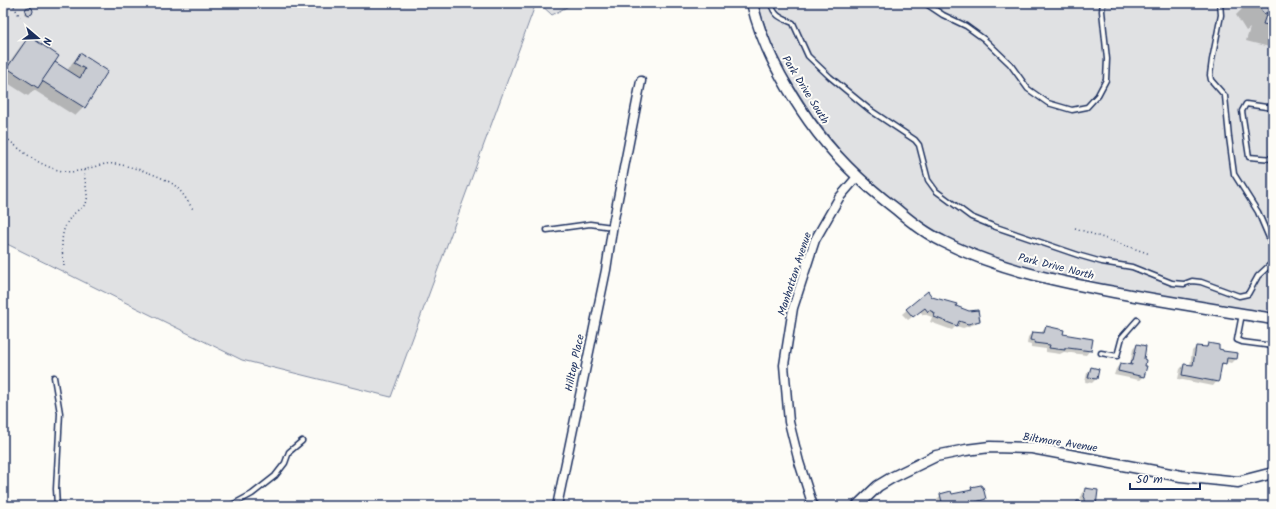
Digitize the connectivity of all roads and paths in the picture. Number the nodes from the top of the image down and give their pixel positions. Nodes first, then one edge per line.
1 (12, 3) edge
2 (406, 3) edge
3 (752, 3) edge
4 (771, 3) edge
5 (925, 3) edge
6 (988, 3) edge
7 (1102, 3) edge
8 (1112, 3) edge
9 (1220, 3) edge
10 (404, 5) dead end
11 (996, 7) dead end
12 (1113, 8) dead end
13 (20, 17) dead end
14 (641, 81) dead end
15 (1273, 108) edge
16 (3, 136) edge
17 (1273, 159) edge
18 (84, 170) junction
19 (857, 177) junction
20 (193, 209) dead end
21 (613, 226) junction
22 (1075, 228) dead end
23 (547, 230) dead end
24 (1273, 248) edge
25 (1150, 254) dead end
26 (1273, 262) edge
27 (64, 266) dead end
28 (1242, 314) junction
29 (1273, 319) edge
30 (1136, 320) dead end
31 (1273, 346) edge
32 (1101, 354) dead end
33 (54, 377) dead end
34 (302, 441) dead end
35 (1273, 473) edge
36 (57, 506) edge
37 (230, 506) edge
38 (557, 506) edge
39 (813, 506) edge
40 (857, 506) edge

1 - 13 path
2 - 10 path
3 - 19 street, Park Drive South
4 - 26 lane
5 - 7 lane
6 - 11 path
8 - 12 path
9 - 24 lane
14 - 21 street, Hilltop Place
15 - 17 lane
16 - 18 path
18 - 20 path
18 - 27 path
19 - 28 street, Park Drive North
19 - 39 street, Manhattan Avenue
21 - 23 lane
21 - 38 street, Hilltop Place
22 - 25 path
28 - 29 street, Park Drive North
28 - 31 lane
30 - 32 lane
33 - 36 lane
34 - 37 lane
35 - 40 street, Biltmore Avenue

